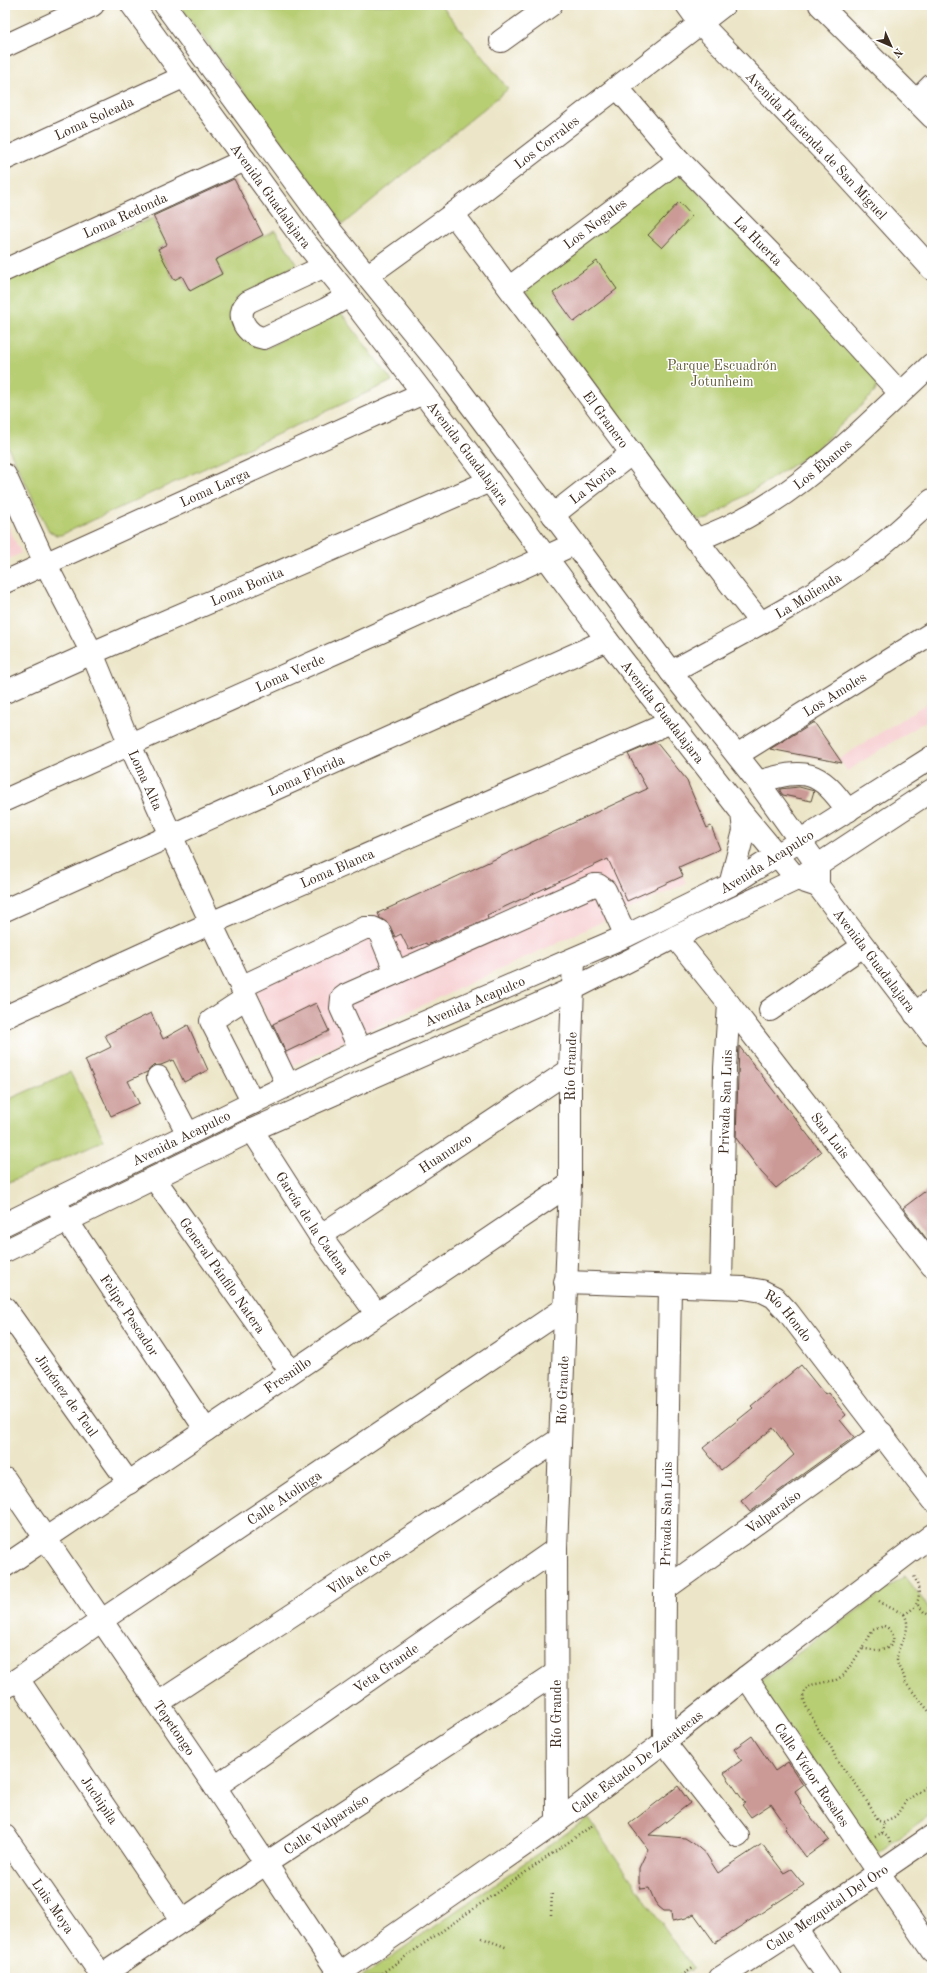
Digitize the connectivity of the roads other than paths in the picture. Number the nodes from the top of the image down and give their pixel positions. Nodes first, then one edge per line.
1 (93, 5) edge
2 (132, 5) edge
3 (165, 5) edge
4 (687, 5) edge
5 (724, 5) edge
6 (820, 5) edge
7 (545, 7) edge
8 (700, 23) junction
9 (501, 41) dead end
10 (5, 46) edge
11 (183, 77) junction
12 (932, 85) edge
13 (617, 87) junction
14 (916, 101) junction
15 (932, 117) edge
16 (5, 159) edge
17 (245, 160) junction
18 (680, 160) junction
19 (453, 214) junction
20 (325, 266) junction
21 (932, 269) edge
22 (5, 270) edge
23 (366, 276) junction
24 (510, 288) junction
25 (349, 296) junction
26 (932, 364) edge
27 (423, 393) junction
28 (900, 393) junction
29 (632, 453) junction
30 (5, 475) edge
31 (490, 481) junction
32 (932, 500) edge
33 (553, 515) junction
34 (695, 540) junction
35 (574, 544) junction
36 (546, 556) junction
37 (45, 563) junction
38 (5, 582) edge
39 (761, 623) junction
40 (932, 633) edge
41 (607, 640) junction
42 (92, 653) junction
43 (671, 672) junction
44 (5, 692) edge
45 (671, 722) junction
46 (130, 745) junction
47 (737, 755) junction
48 (932, 757) edge
49 (758, 782) junction
50 (932, 790) edge
51 (5, 800) edge
52 (848, 810) junction
53 (742, 813) junction
54 (171, 834) junction
55 (800, 840) junction
56 (778, 856) junction
57 (818, 876) junction
58 (797, 878) junction
59 (730, 885) junction
60 (5, 910) edge
61 (211, 923) junction
62 (626, 936) junction
63 (675, 937) junction
64 (863, 946) junction
65 (574, 959) junction
66 (396, 973) junction
67 (573, 989) junction
68 (243, 992) junction
69 (932, 1000) edge
70 (729, 1004) junction
71 (770, 1010) dead end
72 (916, 1014) junction
73 (5, 1017) edge
74 (932, 1035) edge
75 (360, 1050) junction
76 (570, 1070) junction
77 (158, 1076) dead end
78 (288, 1085) junction
79 (253, 1103) junction
80 (252, 1130) junction
81 (188, 1134) junction
82 (154, 1178) junction
83 (570, 1184) junction
84 (54, 1201) junction
85 (68, 1222) junction
86 (5, 1224) edge
87 (320, 1236) junction
88 (5, 1251) edge
89 (932, 1266) edge
90 (565, 1282) junction
91 (670, 1286) junction
92 (721, 1286) junction
93 (5, 1308) edge
94 (564, 1309) junction
95 (376, 1313) junction
96 (291, 1372) junction
97 (206, 1430) junction
98 (882, 1433) junction
99 (560, 1439) junction
100 (5, 1479) edge
101 (129, 1483) junction
102 (932, 1500) edge
103 (932, 1535) edge
104 (46, 1538) junction
105 (556, 1550) junction
106 (5, 1566) edge
107 (665, 1589) junction
108 (102, 1620) junction
109 (556, 1673) junction
110 (746, 1677) junction
111 (12, 1683) edge
112 (158, 1703) junction
113 (664, 1742) junction
114 (215, 1787) junction
115 (556, 1822) junction
116 (5, 1836) edge
117 (738, 1836) dead end
118 (932, 1836) edge
119 (265, 1864) junction
120 (879, 1872) junction
121 (182, 1921) junction
122 (796, 1930) junction
123 (932, 1951) edge
124 (100, 1977) edge
125 (338, 1977) edge
126 (720, 1978) edge
127 (829, 1978) edge

1 - 10 street
2 - 11 street, Avenida Guadalajara
3 - 23 street, Avenida Guadalajara
4 - 8 street, Avenida Hacienda de San Miguel
5 - 8 street, Los Corrales
6 - 14 street
7 - 9 street
8 - 13 street, Los Corrales
8 - 21 street, Avenida Hacienda de San Miguel
11 - 16 street, Loma Soleada
11 - 17 street, Avenida Guadalajara
12 - 14 street
13 - 18 street, La Huerta
13 - 19 street, Los Corrales
14 - 15 street
17 - 20 street, Avenida Guadalajara
17 - 22 street, Loma Redonda
18 - 24 street, Los Nogales
18 - 28 street, La Huerta
19 - 23 street, Los Corrales
19 - 24 street, El Granero
20 - 25 street, Avenida Guadalajara
20 - 25 street
23 - 33 street, Avenida Guadalajara
24 - 29 street, El Granero
25 - 27 street, Avenida Guadalajara
26 - 28 street, Los Ébanos
27 - 31 street, Avenida Guadalajara
27 - 37 street, Loma Larga
28 - 34 street, Los Ébanos
29 - 33 street, La Noria
29 - 34 street, El Granero
30 - 37 street, Loma Alta
31 - 36 street, Avenida Guadalajara
31 - 42 street, Loma Bonita
32 - 39 street, La Molienda
33 - 35 street, Avenida Guadalajara
34 - 39 street, El Granero
35 - 36 street, Loma Verde
35 - 43 street, Avenida Guadalajara
36 - 41 street, Avenida Guadalajara
36 - 46 street, Loma Verde
37 - 38 street, Loma Larga
37 - 42 street, Loma Alta
39 - 43 street, La Molienda
40 - 47 street, Los Amoles
41 - 45 street, Avenida Guadalajara
41 - 54 street, Loma Florida
42 - 44 street, Loma Bonita
42 - 46 street, Loma Alta
43 - 47 street, Avenida Guadalajara
45 - 53 street, Avenida Guadalajara
45 - 61 street, Loma Blanca
46 - 51 street, Loma Verde
46 - 54 street, Loma Alta
47 - 49 street, Avenida Guadalajara
48 - 52 street, Avenida Acapulco
49 - 52 street
49 - 55 street, Avenida Guadalajara
50 - 57 street
52 - 55 street, Avenida Acapulco
53 - 56 street, Avenida Guadalajara
53 - 59 street
54 - 60 street, Loma Florida
54 - 61 street, Loma Alta
55 - 56 street, Avenida Acapulco
55 - 57 street, Avenida Guadalajara
56 - 58 street, Avenida Guadalajara
56 - 59 street, Avenida Acapulco
57 - 58 street, Avenida Guadalajara
57 - 64 street, Avenida Guadalajara
58 - 63 street, Avenida Acapulco
59 - 62 street, Avenida Acapulco
61 - 68 street, Loma Alta
61 - 73 street, Loma Blanca
62 - 65 street, Avenida Acapulco
62 - 66 street
63 - 67 street, Avenida Acapulco
63 - 70 street
64 - 71 street
64 - 72 street, Avenida Guadalajara
65 - 67 street, Río Grande
65 - 75 street, Avenida Acapulco
66 - 68 street
66 - 75 street
67 - 76 street, Río Grande
67 - 80 street, Avenida Acapulco
68 - 78 street, Loma Alta
68 - 79 street
69 - 72 street
70 - 89 street, San Luis
70 - 92 street, Privada San Luis
72 - 74 street, Avenida Guadalajara
75 - 78 street, Avenida Acapulco
76 - 83 street, Río Grande
76 - 87 street, Huanuzco
77 - 81 street
78 - 79 street, Avenida Acapulco
79 - 81 street, Avenida Acapulco
80 - 82 street, Avenida Acapulco
80 - 87 street, García de la Cadena
81 - 84 street, Avenida Acapulco
82 - 85 street, Avenida Acapulco
82 - 96 street, General Pánfilo Natera
83 - 90 street, Río Grande
83 - 95 street, Fresnillo
84 - 85 street, Felipe Pescador
84 - 86 street, Avenida Acapulco
85 - 88 street, Avenida Acapulco
85 - 97 street, Felipe Pescador
87 - 95 street, García de la Cadena
90 - 91 street, Río Hondo
90 - 94 street, Río Grande
91 - 92 street, Río Hondo
91 - 107 street, Privada San Luis
92 - 98 street, Río Hondo
93 - 101 street, Jiménez de Teul
94 - 99 street, Río Grande
94 - 108 street, Calle Atolinga
95 - 96 street, Fresnillo
96 - 97 street, Fresnillo
97 - 101 street, Fresnillo
98 - 102 street, Río Hondo
98 - 107 street, Valparaíso
99 - 105 street, Río Grande
99 - 112 street, Villa de Cos
100 - 104 street, Tepetongo
101 - 104 street, Fresnillo
103 - 110 street, Calle Estado De Zacatecas
104 - 106 street, Fresnillo
104 - 108 street, Tepetongo
105 - 109 street, Río Grande
105 - 114 street, Veta Grande
107 - 113 street, Privada San Luis
108 - 111 street, Calle Atolinga
108 - 112 street, Tepetongo
109 - 115 street, Río Grande
109 - 119 street, Calle Valparaíso
110 - 113 street, Calle Estado De Zacatecas
110 - 120 street, Calle Víctor Rosales
111 - 121 street, Juchipila
112 - 114 street, Tepetongo
113 - 115 street, Calle Estado De Zacatecas
113 - 117 street
114 - 119 street, Tepetongo
115 - 125 street, Calle Estado De Zacatecas
116 - 124 street, Luis Moya
118 - 120 street, Calle Mezquital Del Oro
119 - 121 street, Calle Valparaíso
119 - 125 street, Tepetongo
120 - 122 street, Calle Mezquital Del Oro
120 - 123 street, Calle Víctor Rosales
121 - 124 street, Calle Valparaíso
122 - 126 street, Calle Mezquital Del Oro
122 - 127 street

